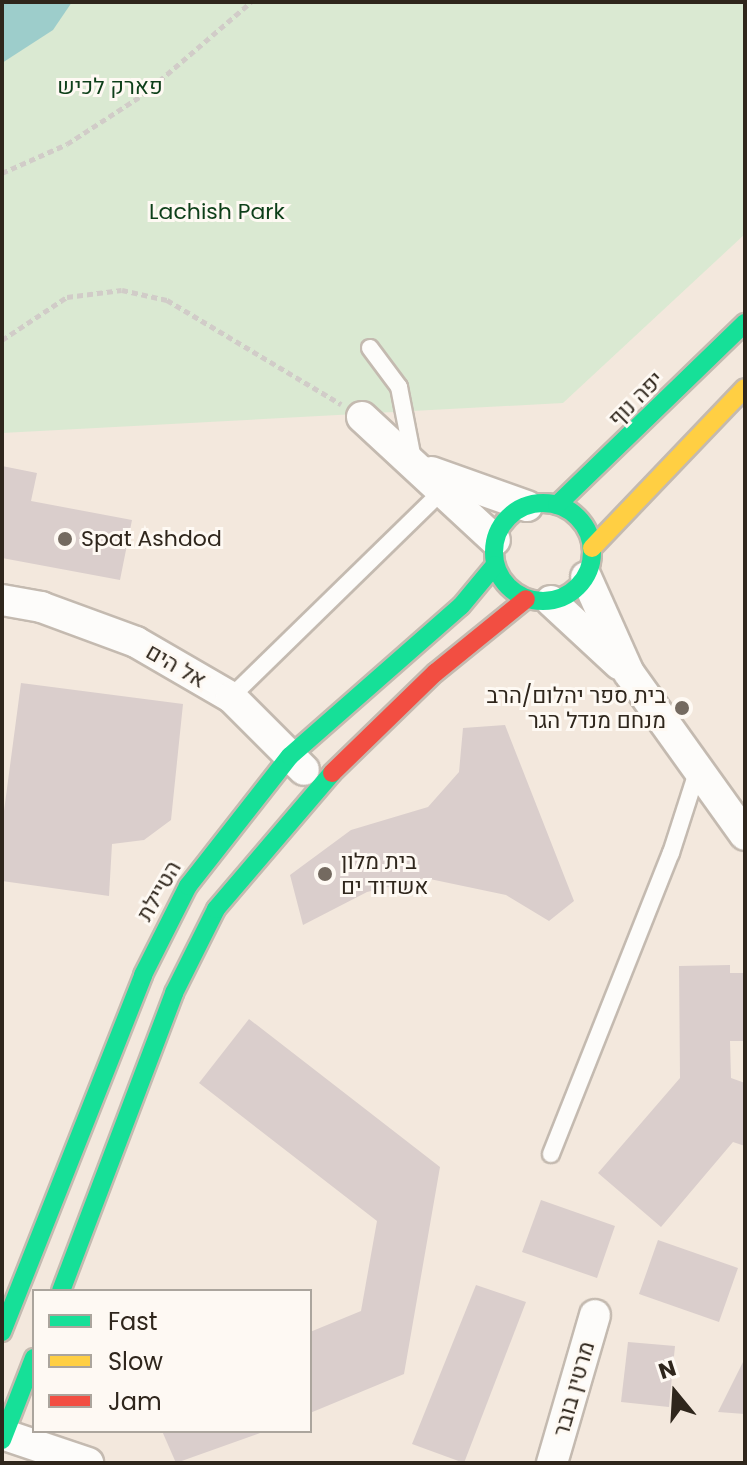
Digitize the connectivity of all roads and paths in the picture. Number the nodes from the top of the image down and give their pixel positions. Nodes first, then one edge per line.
1 (251, 2) edge
2 (2, 173) edge
3 (745, 323) edge
4 (2, 340) edge
5 (370, 348) dead end
6 (745, 388) edge
7 (362, 417) joint
8 (414, 466) junction
9 (442, 491) junction
10 (542, 505) junction
11 (495, 552) junction
12 (589, 563) junction
13 (2, 600) edge
14 (538, 600) junction
15 (629, 673) junction
16 (231, 697) junction
17 (290, 756) junction
18 (698, 769) junction
19 (319, 786) junction
20 (745, 835) edge
21 (551, 1154) dead end
22 (62, 1289) edge
23 (595, 1315) dead end
24 (2, 1332) edge
25 (32, 1363) edge
26 (3, 1436) edge
27 (88, 1463) edge
28 (552, 1463) edge

1 - 2 path
3 - 10 main road, יפה נוף
4 - 7 path
5 - 8 lane
6 - 12 main road
7 - 8 street
8 - 9 street
8 - 10 street
9 - 11 street
9 - 16 lane
10 - 11 main road
10 - 12 main road
11 - 14 main road
11 - 17 main road, הטיילת
12 - 14 main road
12 - 15 street
13 - 16 street, אל הים
14 - 15 street
14 - 19 main road
15 - 18 street
16 - 17 street, אל הים
17 - 19 street, אל הים
17 - 24 main road, הטיילת
18 - 20 street
18 - 21 lane
19 - 22 main road
23 - 28 street, מרטין בובר
25 - 26 main road
26 - 27 street

